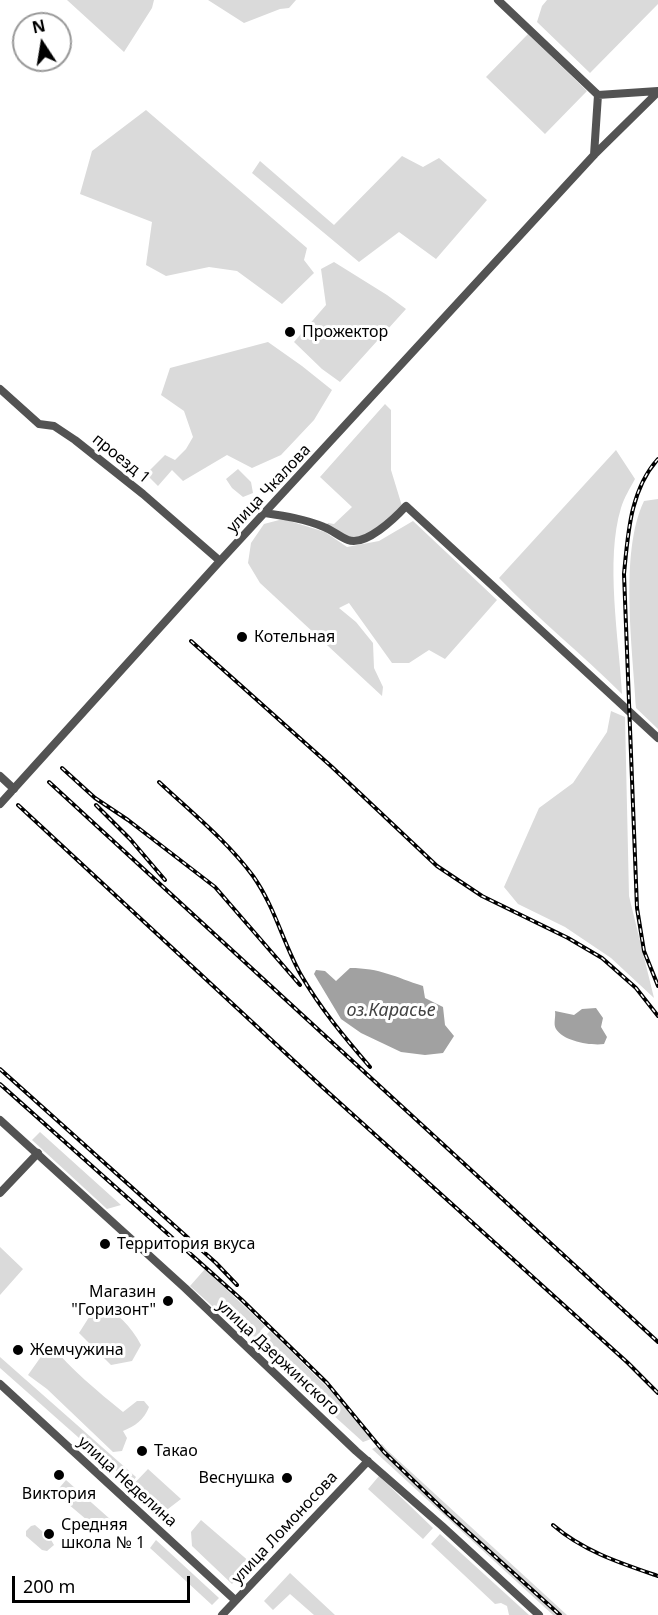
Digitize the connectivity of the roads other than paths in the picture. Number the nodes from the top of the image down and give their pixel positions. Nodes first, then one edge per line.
1 (498, 0) edge
2 (658, 91) edge
3 (598, 95) junction
4 (594, 155) junction
5 (0, 389) edge
6 (265, 513) junction
7 (220, 561) junction
8 (658, 738) edge
9 (0, 776) edge
10 (14, 789) junction
11 (0, 804) edge
12 (0, 1120) edge
13 (38, 1153) junction
14 (0, 1193) edge
15 (0, 1384) edge
16 (368, 1461) junction
17 (236, 1600) junction
18 (222, 1615) edge
19 (539, 1615) edge

1 - 3 street
2 - 3 street
2 - 4 street, улица Чкалова
3 - 4 street
4 - 6 street, улица Чкалова
5 - 7 street, проезд 1
6 - 7 street, улица Чкалова
6 - 8 street
7 - 10 street, улица Чкалова
9 - 10 street
10 - 11 street, улица Чкалова
12 - 13 street, улица Дзержинского
13 - 14 street
13 - 16 street, улица Дзержинского
15 - 17 street, улица Неделина
16 - 17 street, улица Ломоносова
16 - 19 street, улица Дзержинского
17 - 18 street, улица Ломоносова

